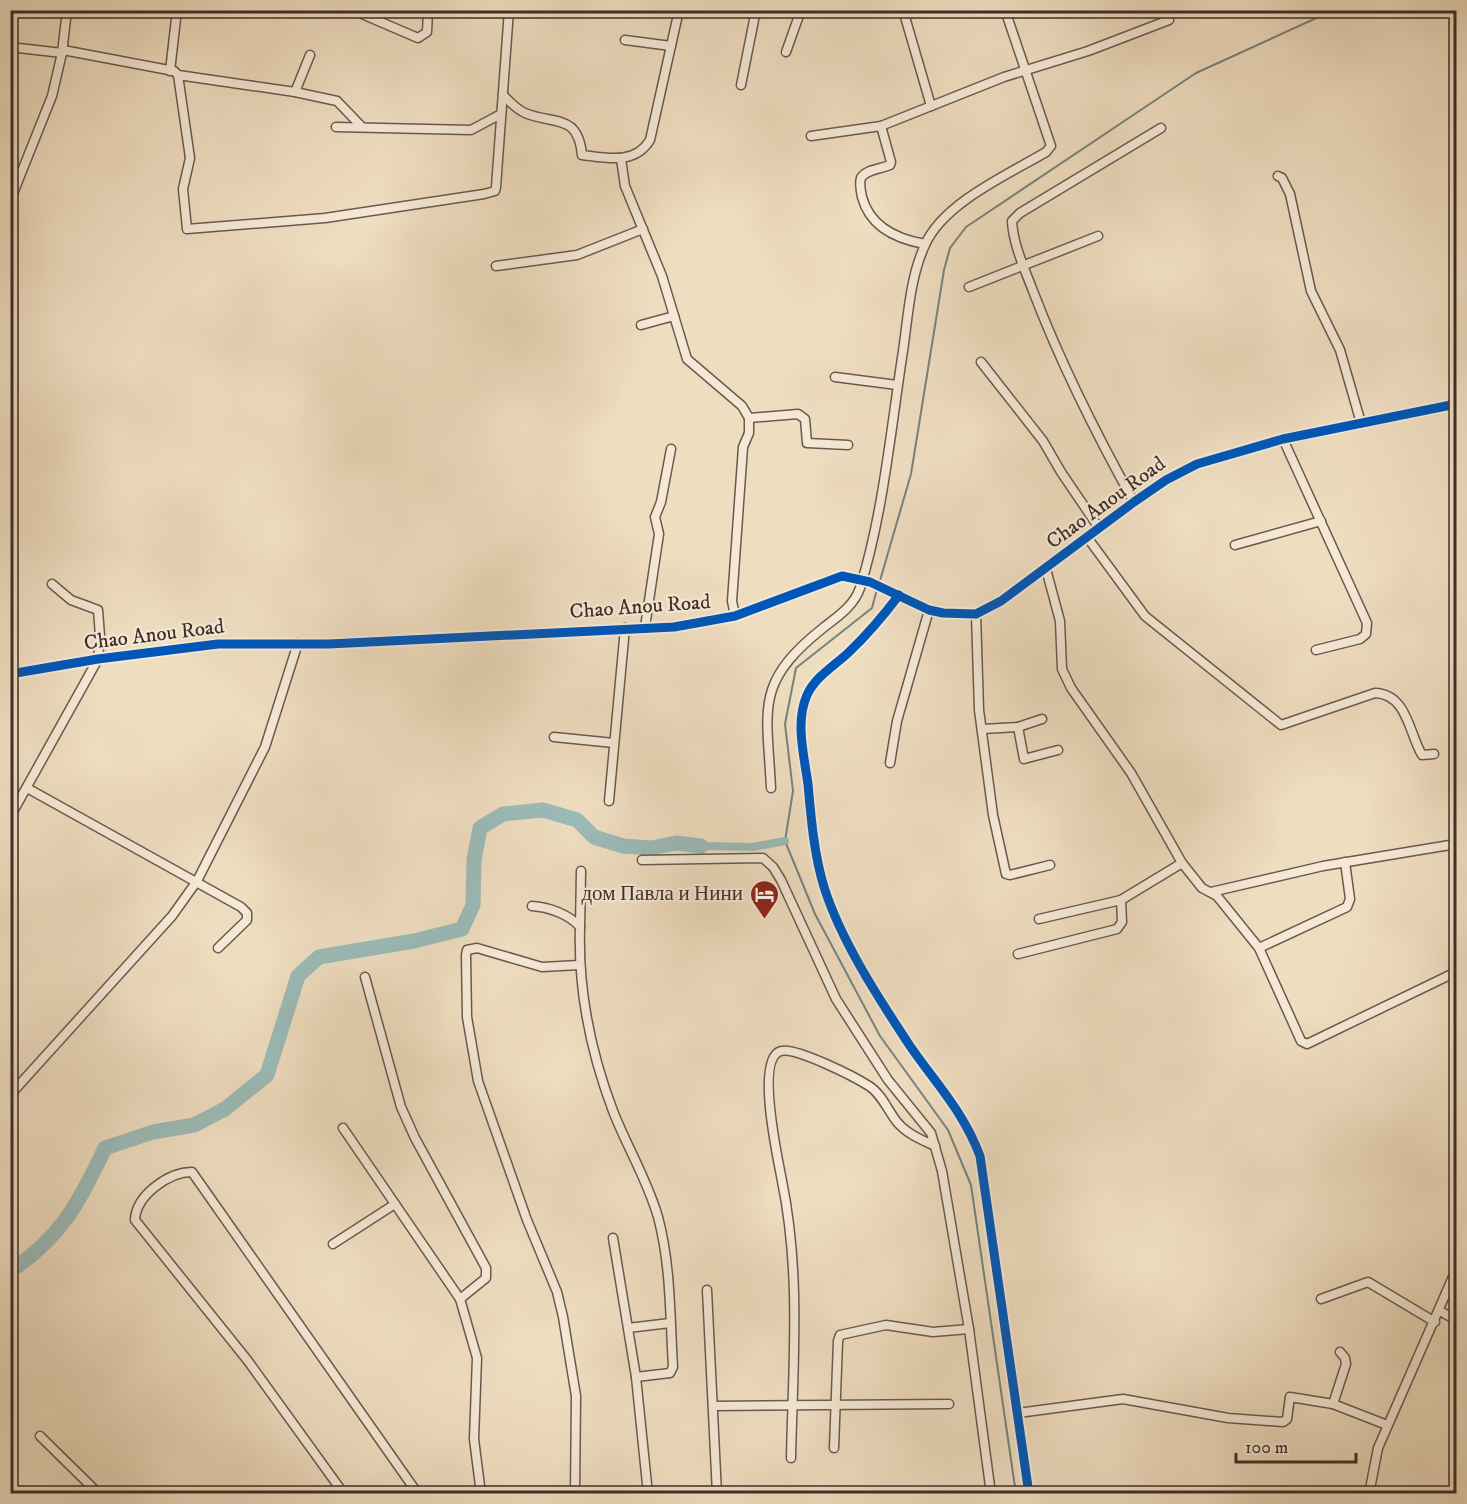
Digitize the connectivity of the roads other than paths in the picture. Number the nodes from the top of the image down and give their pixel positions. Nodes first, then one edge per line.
1 (67, 10) edge
2 (177, 10) edge
3 (428, 10) edge
4 (509, 10) edge
5 (679, 10) edge
6 (756, 10) edge
7 (801, 10) edge
8 (903, 10) edge
9 (1005, 10) edge
10 (355, 11) edge
11 (1169, 20) dead end
12 (625, 40) dead end
13 (10, 46) edge
14 (671, 46) junction
15 (62, 51) junction
16 (786, 52) dead end
17 (310, 55) dead end
18 (1027, 70) junction
19 (174, 73) junction
20 (741, 85) dead end
21 (295, 92) junction
22 (503, 95) junction
23 (932, 106) junction
24 (501, 114) junction
25 (880, 126) junction
26 (336, 127) dead end
27 (362, 127) junction
28 (1161, 128) dead end
29 (811, 136) dead end
30 (621, 159) junction
31 (1278, 176) dead end
32 (10, 201) edge
33 (643, 229) junction
34 (1098, 236) dead end
35 (925, 244) junction
36 (1023, 265) junction
37 (496, 266) dead end
38 (969, 287) dead end
39 (674, 316) junction
40 (641, 325) dead end
41 (981, 362) dead end
42 (835, 377) dead end
43 (897, 385) junction
44 (1456, 404) edge
45 (749, 418) junction
46 (1361, 423) junction
47 (1283, 439) junction
48 (848, 445) dead end
49 (671, 449) dead end
50 (1134, 502) junction
51 (1321, 521) junction
52 (1099, 528) junction
53 (1087, 537) junction
54 (1234, 545) dead end
55 (1046, 569) junction
56 (866, 580) junction
57 (52, 584) dead end
58 (899, 595) junction
59 (929, 610) junction
60 (976, 614) junction
61 (735, 616) junction
62 (645, 627) junction
63 (625, 628) junction
64 (298, 643) junction
65 (1316, 650) dead end
66 (99, 658) junction
67 (10, 674) edge
68 (1042, 719) dead end
69 (1018, 727) junction
70 (983, 729) junction
71 (554, 737) dead end
72 (614, 743) junction
73 (1058, 750) dead end
74 (1434, 754) dead end
75 (890, 763) dead end
76 (27, 788) junction
77 (771, 788) dead end
78 (609, 801) dead end
79 (10, 817) edge
80 (1456, 844) edge
81 (642, 860) dead end
82 (1182, 862) junction
83 (1345, 862) junction
84 (1050, 865) dead end
85 (581, 871) dead end
86 (198, 881) junction
87 (1211, 892) junction
88 (1121, 900) junction
89 (532, 906) dead end
90 (1039, 919) dead end
91 (580, 927) junction
92 (218, 948) dead end
93 (1259, 948) junction
94 (1018, 954) dead end
95 (579, 965) junction
96 (1456, 972) edge
97 (365, 977) dead end
98 (10, 1095) edge
99 (343, 1128) dead end
100 (935, 1146) junction
101 (395, 1204) junction
102 (613, 1238) dead end
103 (333, 1244) dead end
104 (1456, 1270) edge
105 (707, 1290) dead end
106 (460, 1299) junction
107 (1322, 1299) dead end
108 (1440, 1311) junction
109 (1456, 1320) edge
110 (1435, 1322) junction
111 (670, 1323) junction
112 (628, 1328) junction
113 (969, 1329) junction
114 (1340, 1352) dead end
115 (636, 1377) junction
116 (792, 1403) junction
117 (836, 1403) junction
118 (949, 1404) dead end
119 (1334, 1404) junction
120 (714, 1406) junction
121 (1018, 1413) junction
122 (1387, 1425) junction
123 (40, 1436) dead end
124 (834, 1448) dead end
125 (791, 1458) dead end
126 (99, 1494) edge
127 (344, 1494) edge
128 (418, 1494) edge
129 (481, 1494) edge
130 (575, 1494) edge
131 (648, 1494) edge
132 (717, 1494) edge
133 (991, 1494) edge
134 (1029, 1494) edge
135 (1369, 1494) edge

1 - 15 street
2 - 19 street
3 - 10 street
4 - 22 street
5 - 14 street
6 - 20 street
7 - 16 street
8 - 23 street
9 - 18 street
11 - 18 street
12 - 14 street
13 - 15 street
14 - 30 street
15 - 19 street
15 - 32 street
17 - 21 street
18 - 23 street
18 - 35 street
19 - 21 street
19 - 24 street
21 - 27 street
22 - 24 street
22 - 30 street
23 - 25 street
24 - 27 street
25 - 29 street
25 - 35 street
26 - 27 street
28 - 36 street
30 - 33 street
31 - 46 street
33 - 37 street
33 - 39 street
34 - 36 street
35 - 43 street
36 - 38 street
36 - 50 street
39 - 40 street
39 - 45 street
41 - 52 street
42 - 43 street
43 - 56 street
44 - 46 street, Chao Anou Road
45 - 48 street
45 - 61 street
46 - 47 street, Chao Anou Road
47 - 50 street, Chao Anou Road
47 - 51 street
49 - 62 street
50 - 52 street, Chao Anou Road
51 - 54 street
51 - 65 street
52 - 53 street, Chao Anou Road
53 - 55 street, Chao Anou Road
53 - 74 street
55 - 60 street, Chao Anou Road
55 - 82 street
56 - 58 street, Chao Anou Road
56 - 61 street, Chao Anou Road
56 - 77 street
57 - 66 street
58 - 59 street, Chao Anou Road
58 - 121 street
59 - 60 street, Chao Anou Road
59 - 75 street
60 - 70 street
61 - 62 street, Chao Anou Road
62 - 63 street, Chao Anou Road
63 - 64 street, Chao Anou Road
63 - 72 street
64 - 66 street, Chao Anou Road
64 - 86 street
66 - 67 street, Chao Anou Road
66 - 76 street
68 - 69 street
69 - 70 street
69 - 73 street
70 - 84 street
71 - 72 street
72 - 78 street
76 - 79 street
76 - 86 street
80 - 83 street
81 - 100 street
82 - 87 street
82 - 88 street
83 - 87 street
83 - 93 street
85 - 91 street
86 - 92 street
86 - 98 street
87 - 93 street
88 - 90 street
88 - 94 street
89 - 91 street
91 - 95 street
93 - 96 street
95 - 111 street
95 - 130 street
97 - 106 street
99 - 101 street
100 - 113 street
100 - 116 street
101 - 103 street
101 - 106 street
102 - 112 street
104 - 108 street
105 - 120 street
106 - 129 street
107 - 110 street
108 - 109 street
108 - 110 street
110 - 122 street
111 - 112 street
111 - 115 street
112 - 115 street
113 - 117 street
113 - 133 street
114 - 119 street
115 - 131 street
116 - 117 street
116 - 120 street
116 - 125 street
117 - 118 street
117 - 124 street
119 - 121 street
119 - 122 street
120 - 132 street
121 - 134 street
122 - 135 street
123 - 126 street
127 - 128 street

